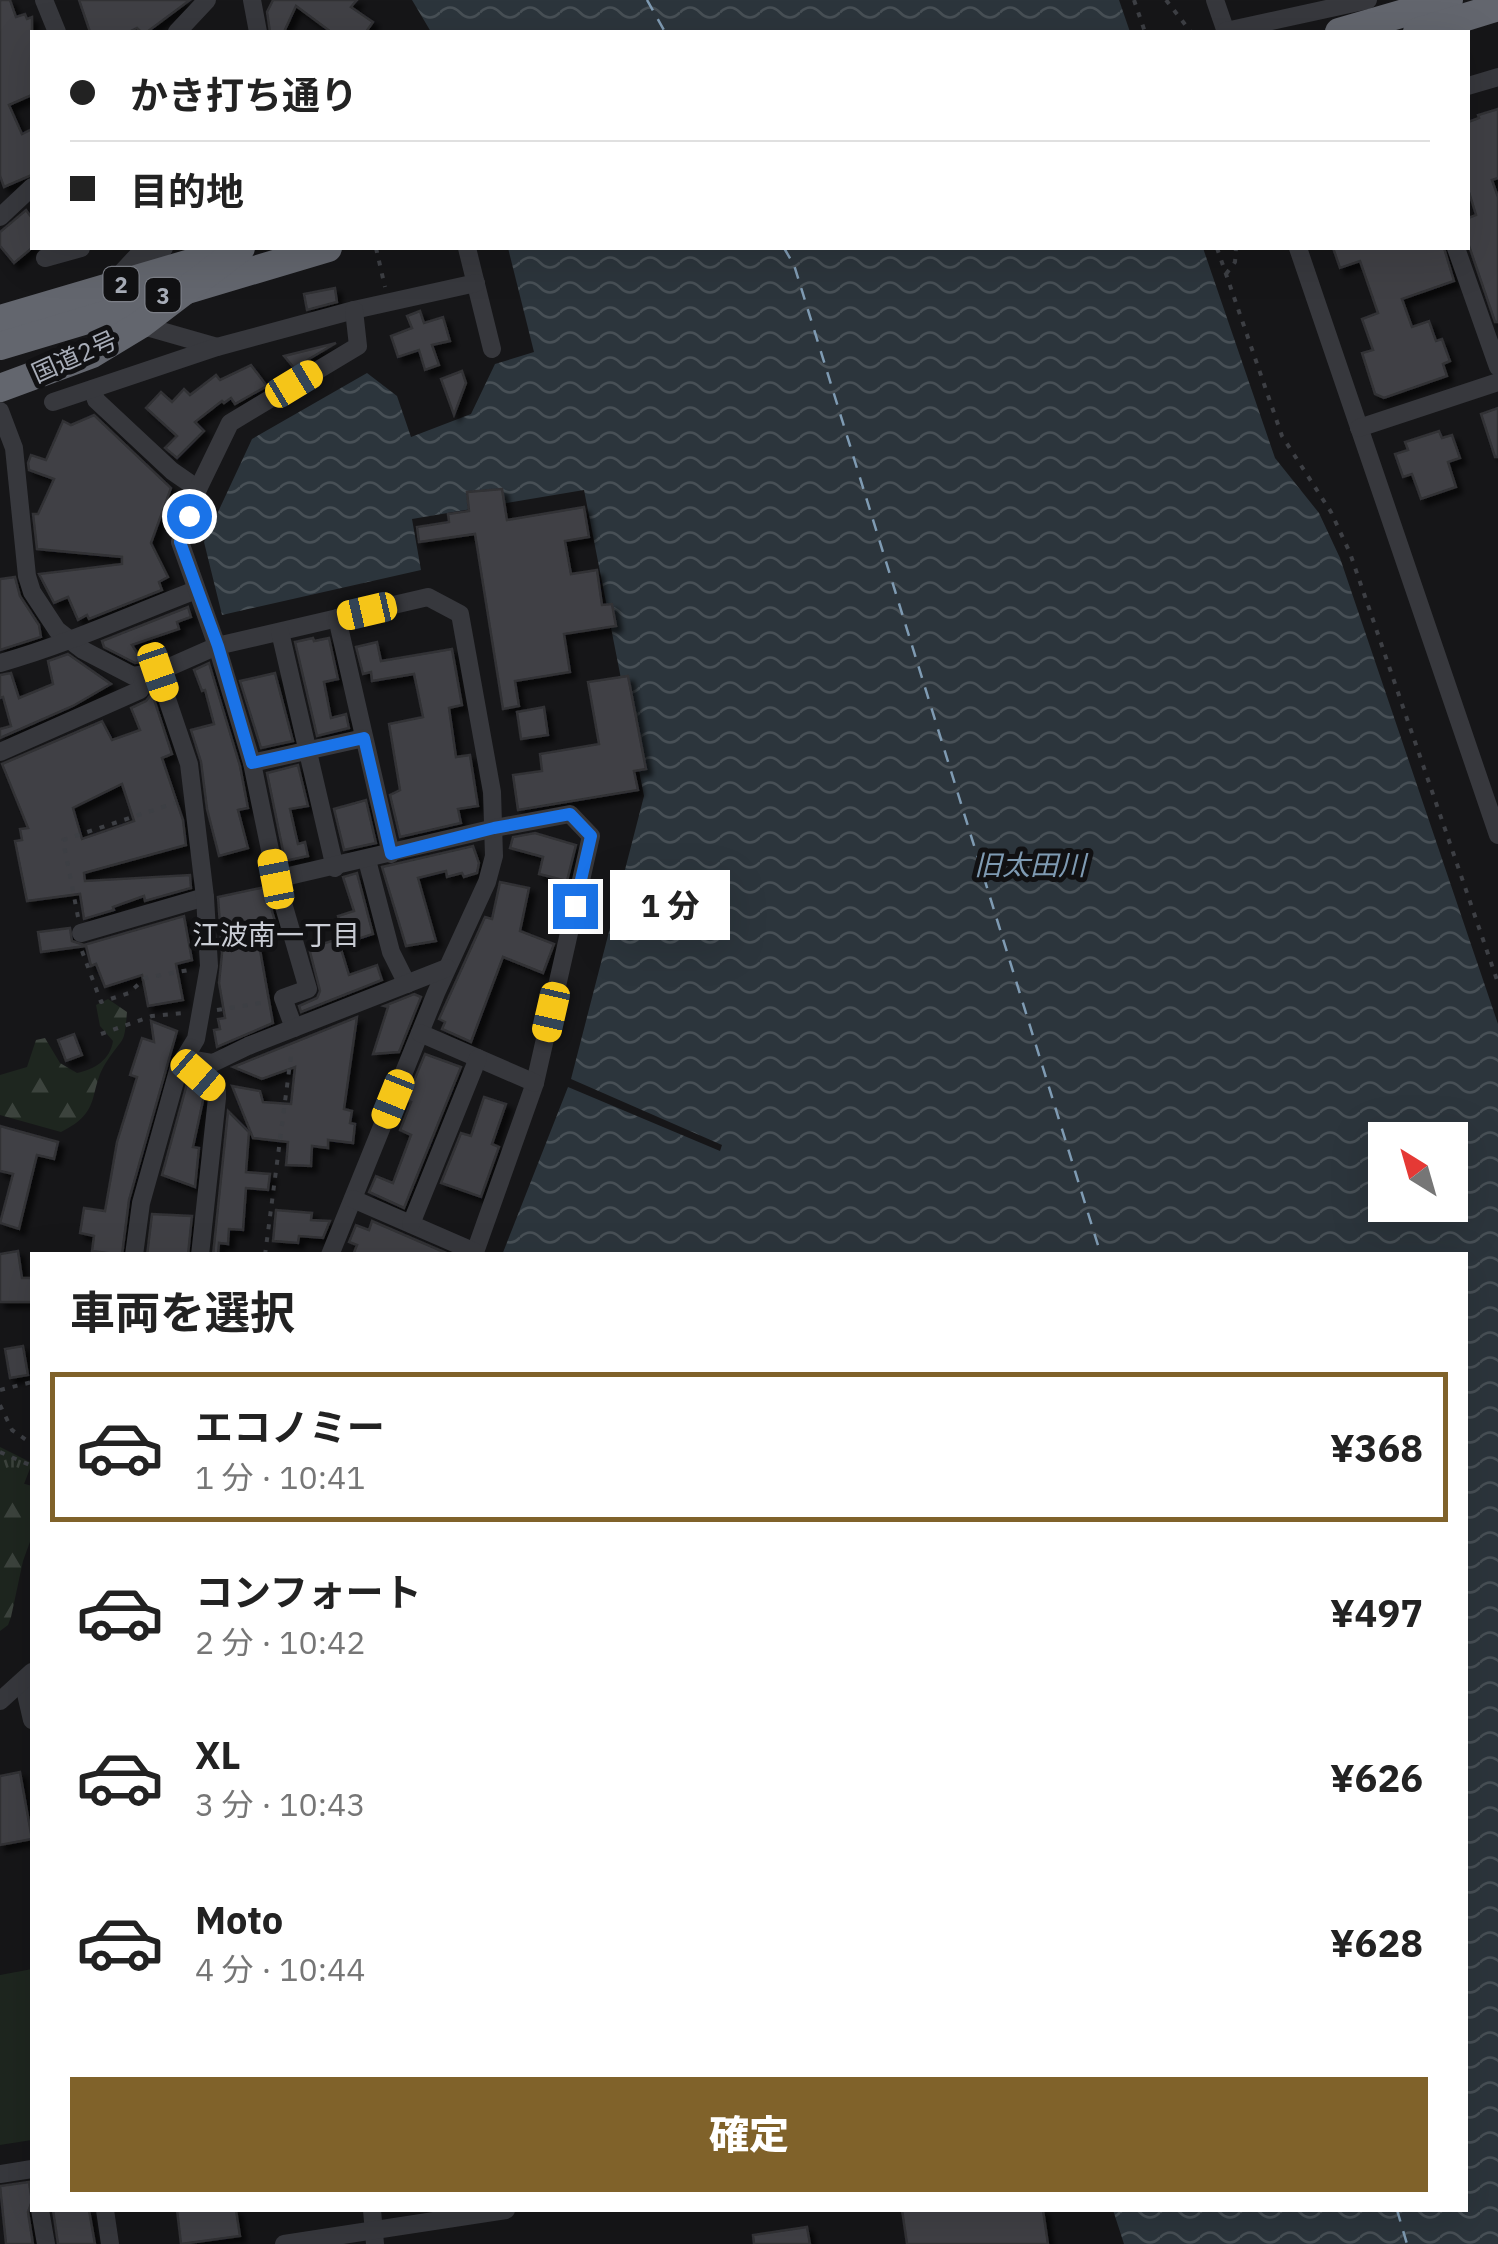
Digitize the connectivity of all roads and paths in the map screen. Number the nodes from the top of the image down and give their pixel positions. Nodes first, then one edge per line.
1 (44, 0) edge
2 (207, 0) edge
3 (252, 0) edge
4 (1134, 0) edge
5 (1166, 0) edge
6 (1215, 0) edge
7 (1368, 0) edge
8 (1448, 0) edge
9 (1498, 7) edge
10 (56, 30) edge
11 (179, 30) edge
12 (258, 30) edge
13 (1144, 30) edge
14 (1189, 30) edge
15 (1225, 30) edge
16 (1235, 30) edge
17 (1346, 30) edge
18 (1379, 30) edge
19 (1423, 30) edge
20 (1498, 77) edge
21 (1470, 85) edge
22 (30, 189) edge
23 (0, 217) edge
24 (74, 250) edge
25 (157, 250) edge
26 (234, 250) edge
27 (238, 250) edge
28 (320, 250) edge
29 (376, 250) edge
30 (468, 250) edge
31 (1218, 250) edge
32 (1236, 250) edge
33 (1299, 250) edge
34 (1457, 250) edge
35 (45, 258) dead end
36 (1226, 274) junction
37 (476, 283) junction
38 (107, 288) junction
39 (389, 302) junction
40 (354, 310) junction
41 (0, 319) edge
42 (140, 325) junction
43 (0, 346) edge
44 (217, 347) junction
45 (492, 349) dead end
46 (1498, 366) edge
47 (1498, 382) edge
48 (0, 388) edge
49 (93, 389) junction
50 (53, 402) dead end
51 (0, 411) edge
52 (1359, 428) junction
53 (198, 489) junction
54 (196, 590) junction
55 (337, 618) junction
56 (280, 632) junction
57 (72, 642) junction
58 (218, 646) junction
59 (0, 663) edge
60 (152, 673) junction
61 (364, 738) junction
62 (308, 750) junction
63 (0, 752) edge
64 (252, 763) junction
65 (494, 828) junction
66 (1498, 835) edge
67 (391, 854) junction
68 (366, 860) junction
69 (335, 868) junction
70 (276, 879) junction
71 (205, 897) junction
72 (80, 933) dead end
73 (448, 968) junction
74 (1498, 983) edge
75 (406, 984) junction
76 (283, 998) junction
77 (201, 1012) junction
78 (294, 1028) junction
79 (420, 1032) junction
80 (101, 1034) dead end
81 (184, 1058) junction
82 (478, 1058) junction
83 (535, 1083) junction
84 (352, 1199) junction
85 (410, 1224) junction
86 (134, 1252) edge
87 (200, 1252) edge
88 (265, 1252) edge
89 (331, 1252) edge
90 (472, 1252) edge
91 (474, 1252) edge
92 (30, 1382) edge
93 (0, 1390) edge
94 (0, 1405) edge
95 (30, 1443) edge
96 (0, 1452) edge
97 (30, 1465) edge
98 (28, 1677) edge
99 (0, 1701) edge
100 (30, 2169) edge
101 (0, 2174) edge
102 (40, 2212) edge
103 (105, 2212) edge
104 (372, 2212) edge
105 (496, 2212) edge
106 (375, 2237) edge
107 (46, 2244) edge
108 (110, 2244) edge
109 (284, 2244) edge

1 - 10 street
2 - 11 street
3 - 12 street
4 - 13 path
5 - 14 path
6 - 15 street
7 - 16 street
7 - 18 street
8 - 17 highway
9 - 19 highway
20 - 21 street
22 - 23 street
24 - 35 street
25 - 38 street
26 - 38 highway, 国道2号 / 2
27 - 42 highway, 国道2号 / 2
28 - 43 highway, 3
29 - 39 path
30 - 37 street
31 - 36 path
32 - 36 path
33 - 52 street
34 - 46 street
36 - 74 path
37 - 39 street
37 - 45 street
38 - 41 highway, 国道2号 / 2
39 - 40 street
40 - 44 street
40 - 53 street
42 - 44 street
42 - 48 highway, 国道2号 / 2
44 - 49 street
47 - 52 street
49 - 50 street
49 - 53 street
51 - 57 street
52 - 66 street
53 - 54 street
54 - 57 street
54 - 58 street
55 - 56 street
55 - 61 street
55 - 65 street
56 - 58 street
56 - 62 street
57 - 59 street
57 - 60 street
58 - 60 street
58 - 64 street
60 - 63 street
60 - 71 street
61 - 62 street
61 - 67 street
62 - 64 street
62 - 69 street
64 - 70 street
65 - 67 street
65 - 73 street
65 - 83 street
67 - 68 street
68 - 69 street
68 - 75 street
69 - 70 street
70 - 76 street
71 - 72 street
71 - 77 street
73 - 75 street
73 - 79 street
75 - 78 street
76 - 77 path
76 - 78 street
77 - 80 path
77 - 81 street
78 - 81 street
78 - 88 path
79 - 82 street
79 - 84 street
81 - 86 street
81 - 87 street
82 - 83 street
82 - 85 street
83 - 91 street
84 - 85 street
84 - 89 street
85 - 90 street
92 - 93 path
94 - 95 path
96 - 97 path
98 - 99 street
100 - 101 street
102 - 107 street
103 - 108 street
104 - 106 street
105 - 106 street
106 - 109 street

